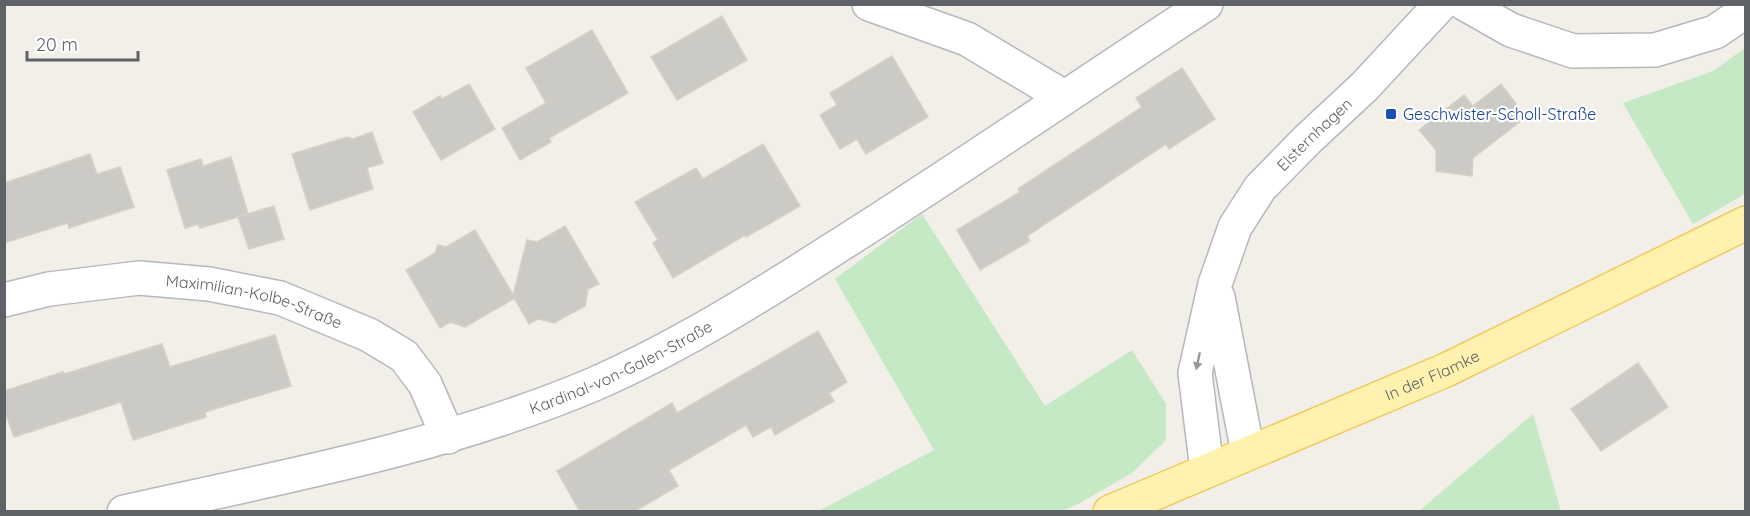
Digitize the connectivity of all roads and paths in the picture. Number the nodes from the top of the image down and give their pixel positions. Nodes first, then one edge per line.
1 (868, 4) edge
2 (1206, 4) edge
3 (1441, 4) edge
4 (1465, 4) edge
5 (1746, 11) edge
6 (1064, 97) junction
7 (1746, 223) edge
8 (1215, 284) junction
9 (4, 300) edge
10 (448, 437) junction
11 (1248, 453) junction
12 (1207, 470) junction
13 (124, 512) edge
14 (1110, 512) edge

1 - 6 street
2 - 6 street, Kardinal-von-Galen-Straße
3 - 8 street, Elsternhagen
4 - 5 street
6 - 10 street, Kardinal-von-Galen-Straße
7 - 11 main road, In der Flamke
8 - 11 street
8 -> 12 street, Elsternhagen
9 - 10 street, Maximilian-Kolbe-Straße
10 - 13 street, Kardinal-von-Galen-Straße
11 - 12 main road, In der Flamke
12 - 14 main road, In der Flamke

